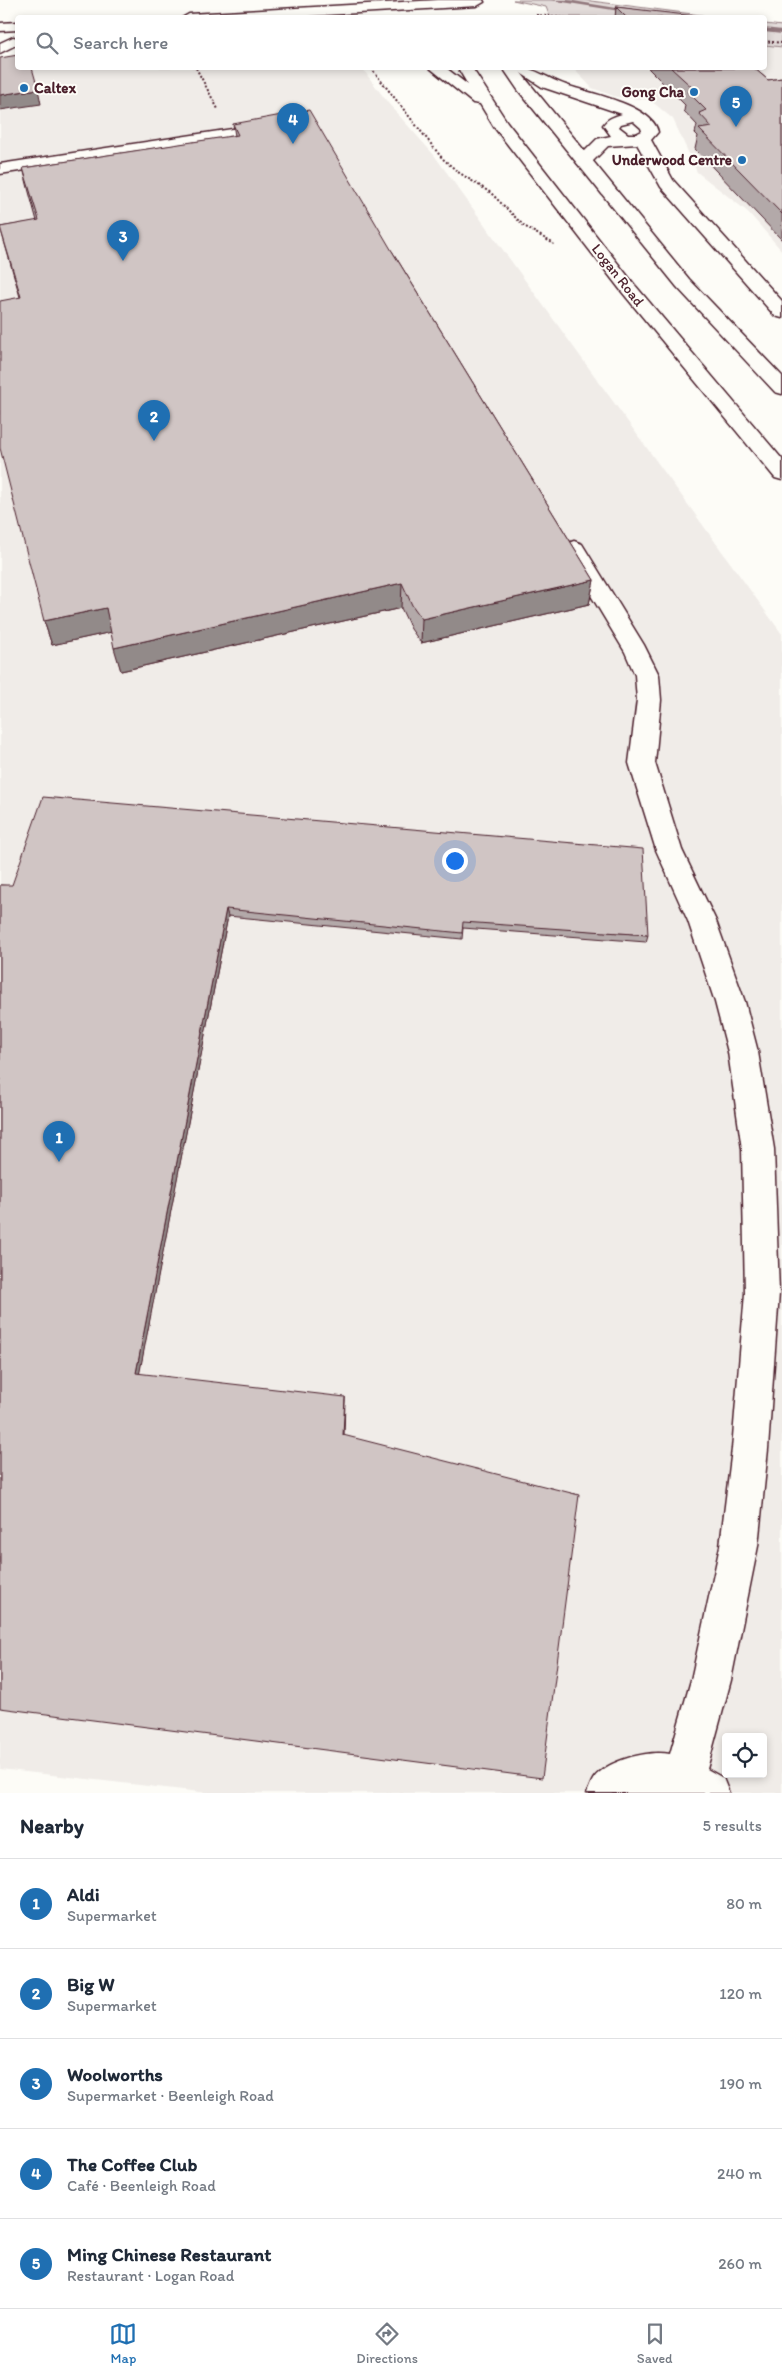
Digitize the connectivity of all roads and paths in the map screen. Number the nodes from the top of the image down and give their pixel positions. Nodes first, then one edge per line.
1 (349, 0) edge
2 (480, 8) edge
3 (439, 9) edge
4 (268, 13) junction
5 (237, 15) edge
6 (404, 15) edge
7 (15, 26) edge
8 (0, 27) edge
9 (767, 41) edge
10 (782, 43) edge
11 (197, 70) edge
12 (373, 70) edge
13 (440, 70) edge
14 (466, 70) edge
15 (511, 70) edge
16 (524, 70) edge
17 (491, 110) junction
18 (218, 111) dead end
19 (634, 116) junction
20 (286, 126) edge
21 (633, 139) junction
22 (584, 161) junction
23 (0, 169) edge
24 (524, 226) dead end
25 (782, 312) edge
26 (782, 388) edge
27 (782, 473) edge
28 (565, 536) edge
29 (696, 1786) edge
30 (608, 1793) edge

1 - 4 main road
2 - 3 main road
3 - 4 main road
3 - 6 main road
4 - 5 main road
7 - 8 main road
9 - 10 path
11 - 18 path
12 - 24 path
13 - 17 main road
14 - 17 main road, Logan Road
15 - 22 main road
16 - 19 main road
17 - 27 main road, Logan Road
19 - 21 main road
19 - 21 main road
20 - 23 main road
21 - 22 main road
21 - 25 main road
22 - 26 main road
28 - 29 main road
29 - 30 main road

